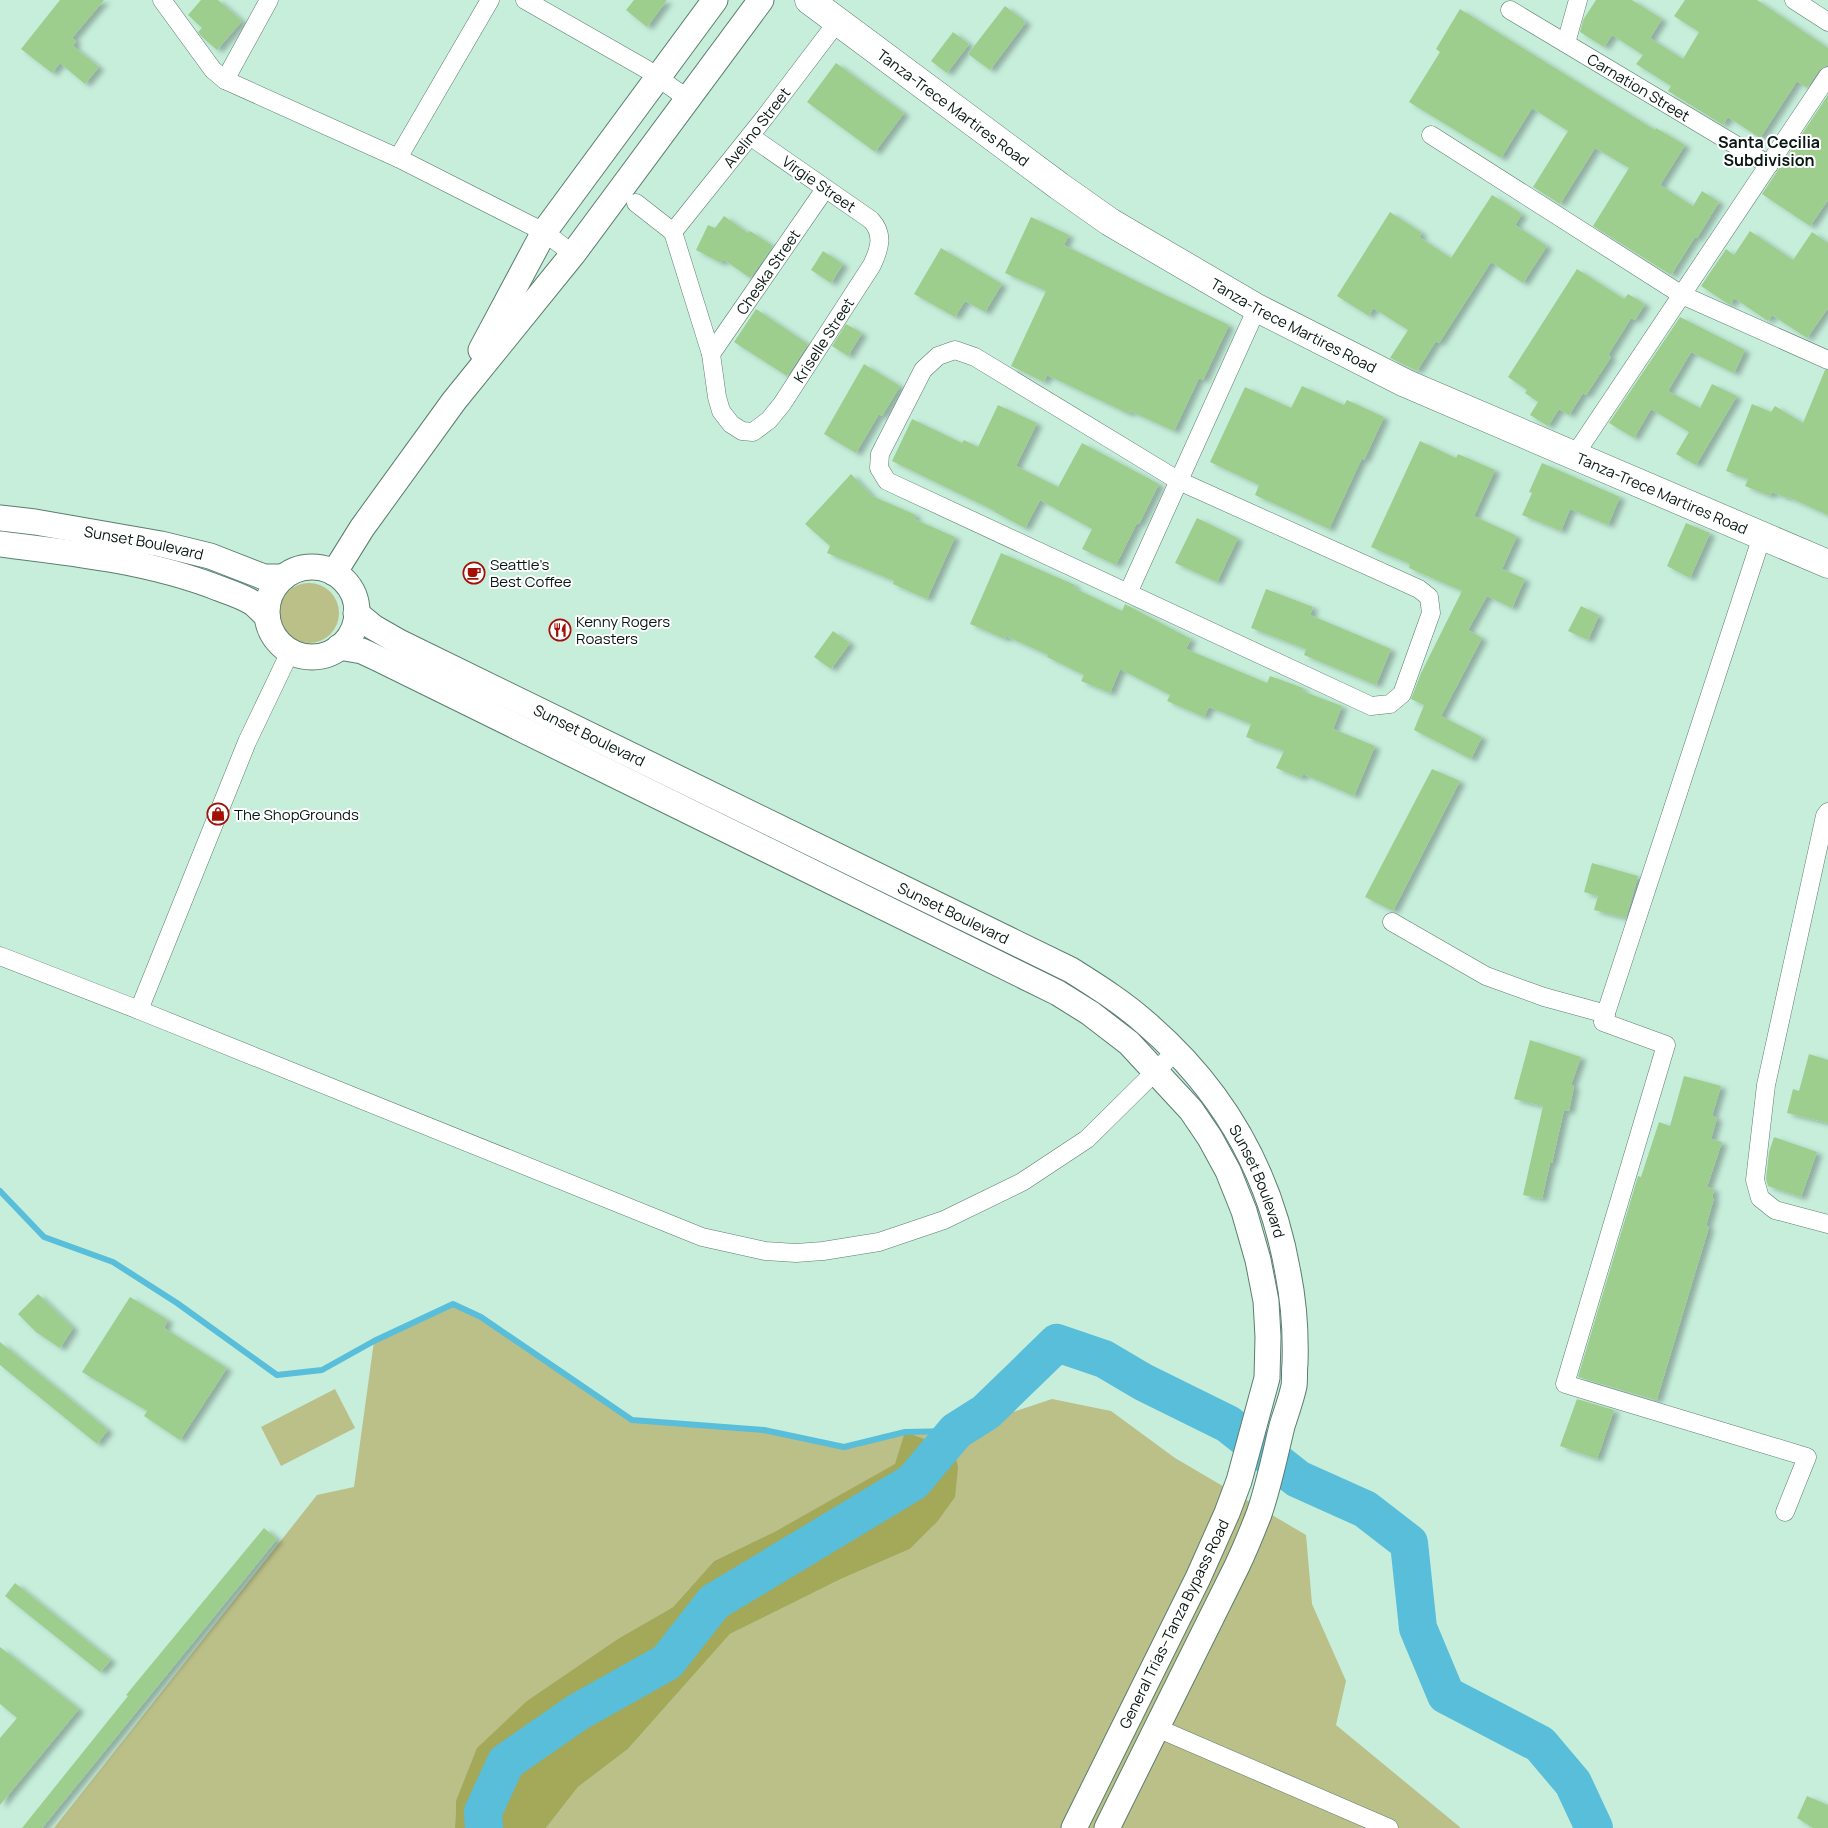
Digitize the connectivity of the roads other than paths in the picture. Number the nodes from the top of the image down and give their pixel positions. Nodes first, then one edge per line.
1 (162, 0) edge
2 (269, 0) edge
3 (490, 0) edge
4 (525, 0) edge
5 (715, 0) edge
6 (760, 0) edge
7 (809, 0) edge
8 (1578, 0) edge
9 (1794, 0) edge
10 (1510, 10) dead end
11 (838, 21) junction
12 (1828, 22) edge
13 (1566, 43) junction
14 (1828, 76) edge
15 (658, 77) junction
16 (225, 80) junction
17 (688, 99) junction
18 (1431, 134) dead end
19 (750, 136) junction
20 (398, 158) junction
21 (1769, 165) junction
22 (825, 189) junction
23 (636, 203) dead end
24 (544, 232) junction
25 (673, 232) junction
26 (880, 238) joint
27 (573, 254) junction
28 (1682, 295) junction
29 (1257, 308) junction
30 (711, 354) junction
31 (1828, 359) edge
32 (454, 400) junction
33 (1574, 456) junction
34 (1179, 480) junction
35 (0, 518) edge
36 (1762, 536) junction
37 (0, 544) edge
38 (1828, 564) edge
39 (334, 573) junction
40 (284, 577) junction
41 (1128, 593) junction
42 (356, 613) junction
43 (267, 616) junction
44 (339, 647) junction
45 (290, 652) junction
46 (1828, 812) edge
47 (1392, 922) dead end
48 (0, 956) edge
49 (139, 1010) junction
50 (1606, 1014) junction
51 (1176, 1050) junction
52 (1156, 1071) junction
53 (1828, 1224) edge
54 (1258, 1415) joint
55 (1284, 1422) joint
56 (1785, 1512) dead end
57 (1157, 1728) junction
58 (1074, 1828) edge
59 (1107, 1828) edge
60 (1389, 1828) edge

1 - 16 street
2 - 16 street
3 - 20 street
4 - 15 street
5 - 15 main road
6 - 17 main road
7 - 11 main road, Tanza-Trece Martires Road
8 - 13 street
9 - 12 street
10 - 13 street, Carnation Street
11 - 19 street, Avelino Street
11 - 29 main road, Tanza-Trece Martires Road
13 - 21 street, Carnation Street
14 - 21 street
15 - 17 street
15 - 24 main road
16 - 20 street
17 - 27 main road
18 - 28 street
19 - 22 street, Virgie Street
19 - 25 street, Avelino Street
20 - 24 street
21 - 28 street
22 - 26 street, Virgie Street
22 - 30 street, Cheska Street
23 - 25 street
24 - 27 street
24 - 32 main road
25 - 30 street
26 - 30 street, Kriselle Street
27 - 32 main road
28 - 31 street
28 - 33 street
29 - 33 main road, Tanza-Trece Martires Road
29 - 34 street
32 - 39 main road
33 - 36 main road, Tanza-Trece Martires Road
34 - 41 street
34 - 41 street
34 - 41 street
35 - 40 main road, Sunset Boulevard
36 - 38 main road, Tanza-Trece Martires Road
36 - 50 street
37 - 43 main road, Sunset Boulevard
39 - 40 main road
39 - 42 main road
40 - 43 main road
42 - 44 main road
42 - 51 main road, Sunset Boulevard
43 - 45 main road
44 - 45 main road
44 - 52 main road, Sunset Boulevard
45 - 49 street
46 - 53 street
47 - 50 street
48 - 49 street
49 - 52 street
50 - 56 street
51 - 52 street
51 - 55 main road, Sunset Boulevard
52 - 54 main road, Sunset Boulevard
54 - 58 main road, General Trias–Tanza Bypass Road
55 - 57 main road, General Trias–Tanza Bypass Road
57 - 59 main road, General Trias–Tanza Bypass Road
57 - 60 street

